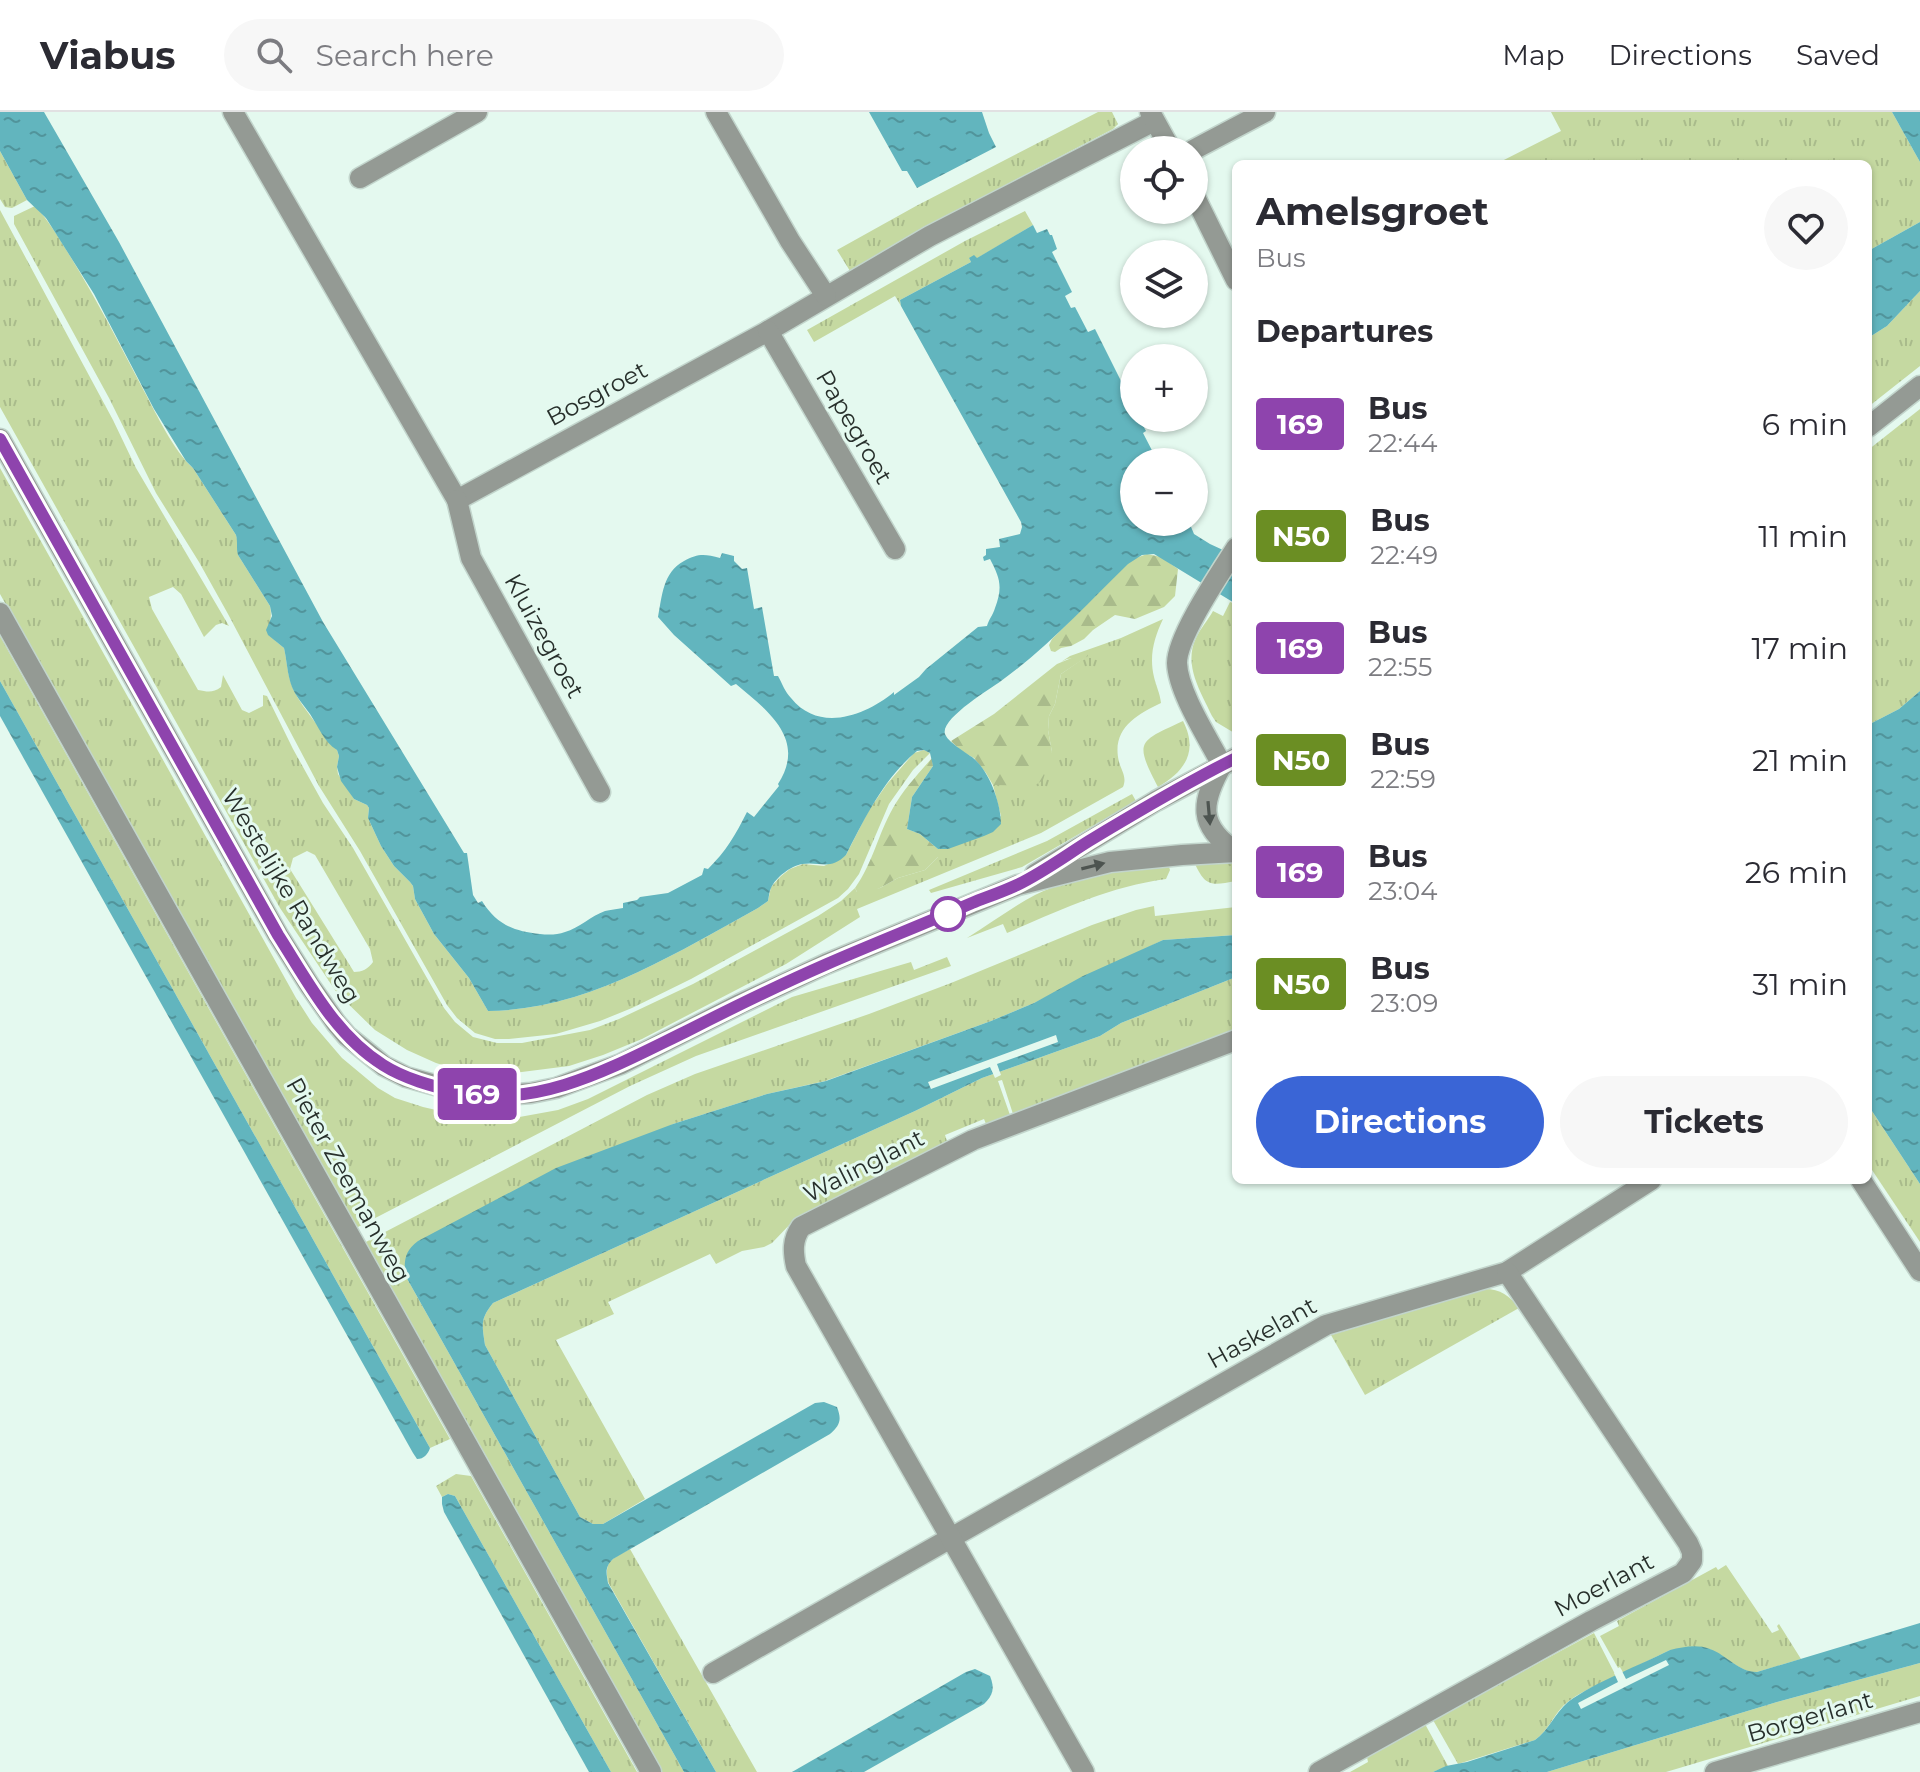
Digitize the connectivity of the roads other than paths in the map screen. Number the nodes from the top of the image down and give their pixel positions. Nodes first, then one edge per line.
1 (233, 112) edge
2 (477, 112) edge
3 (716, 112) edge
4 (1265, 112) edge
5 (1152, 117) edge
6 (1163, 136) edge
7 (1208, 142) edge
8 (360, 178) dead end
9 (1208, 223) edge
10 (1232, 272) edge
11 (826, 296) junction
12 (768, 331) junction
13 (1920, 386) edge
14 (1872, 424) edge
15 (0, 439) edge
16 (457, 500) junction
17 (895, 549) dead end
18 (1232, 555) edge
19 (0, 613) edge
20 (1229, 761) edge
21 (600, 792) dead end
22 (1232, 849) edge
23 (1232, 852) edge
24 (1018, 885) junction
25 (1232, 1042) edge
26 (1645, 1184) edge
27 (1864, 1184) edge
28 (1920, 1271) edge
29 (1507, 1272) junction
30 (951, 1539) junction
31 (713, 1673) dead end
32 (1920, 1712) edge
33 (651, 1772) edge
34 (1084, 1772) edge
35 (1319, 1772) edge
36 (1715, 1772) edge

1 - 16 street
2 - 8 street
3 - 11 street
4 - 7 street
5 - 6 street
5 - 11 street, Bosgroet
9 - 10 street
11 - 12 street, Bosgroet
12 - 16 street, Bosgroet
12 - 17 street, Papegroet
13 - 14 street
15 - 24 street, Westelijke Randweg
16 - 21 street, Kluizegroet
18 - 20 street
19 - 33 street, Pieter Zeemanweg
20 -> 22 street, Westelijke Randweg
20 - 24 street, Westelijke Randweg
24 -> 23 street, Westelijke Randweg
25 - 30 street, Walinglant
26 - 29 street, Haskelant
27 - 28 street
29 - 30 street, Haskelant
29 - 35 street, Moerlant
30 - 31 street
30 - 34 street, Walinglant
32 - 36 street, Borgerlant

